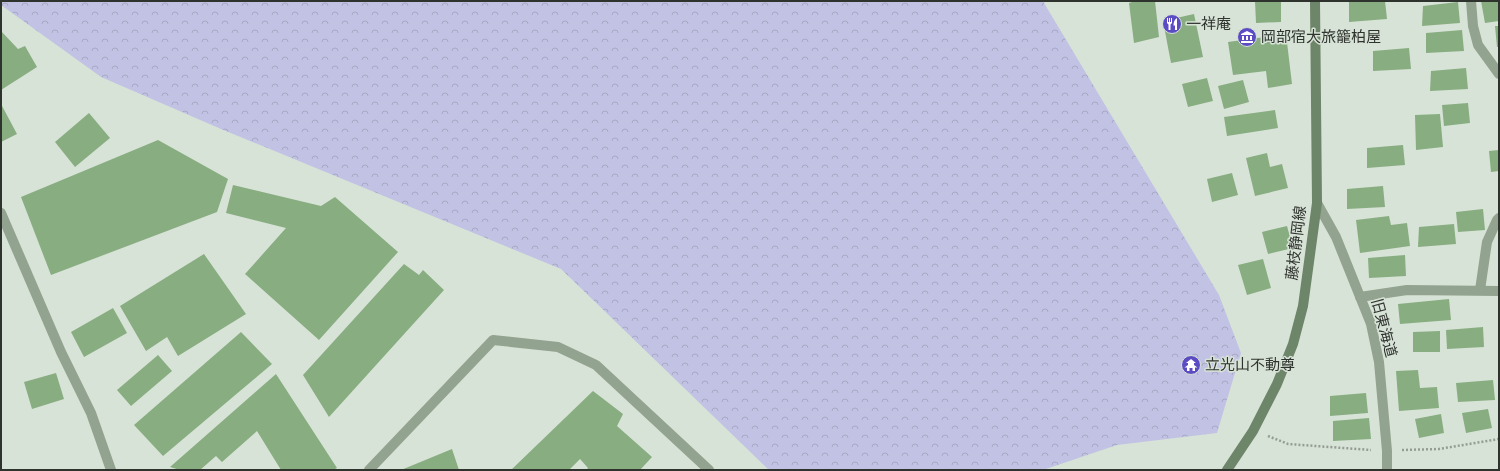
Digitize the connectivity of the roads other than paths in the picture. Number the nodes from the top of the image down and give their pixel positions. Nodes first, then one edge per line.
1 (1315, 1) edge
2 (1471, 1) edge
3 (1499, 74) edge
4 (1317, 203) junction
5 (1, 213) edge
6 (1499, 218) edge
7 (1480, 290) junction
8 (1499, 291) edge
9 (1360, 297) junction
10 (111, 470) edge
11 (369, 470) edge
12 (709, 470) edge
13 (1227, 470) edge
14 (1387, 470) edge

1 - 4 main road, 藤枝静岡線
2 - 3 street
4 - 9 street, 旧東海道
4 - 13 main road, 藤枝静岡線
5 - 10 street
6 - 7 street
7 - 8 street
7 - 9 street
9 - 14 street, 旧東海道
11 - 12 street

